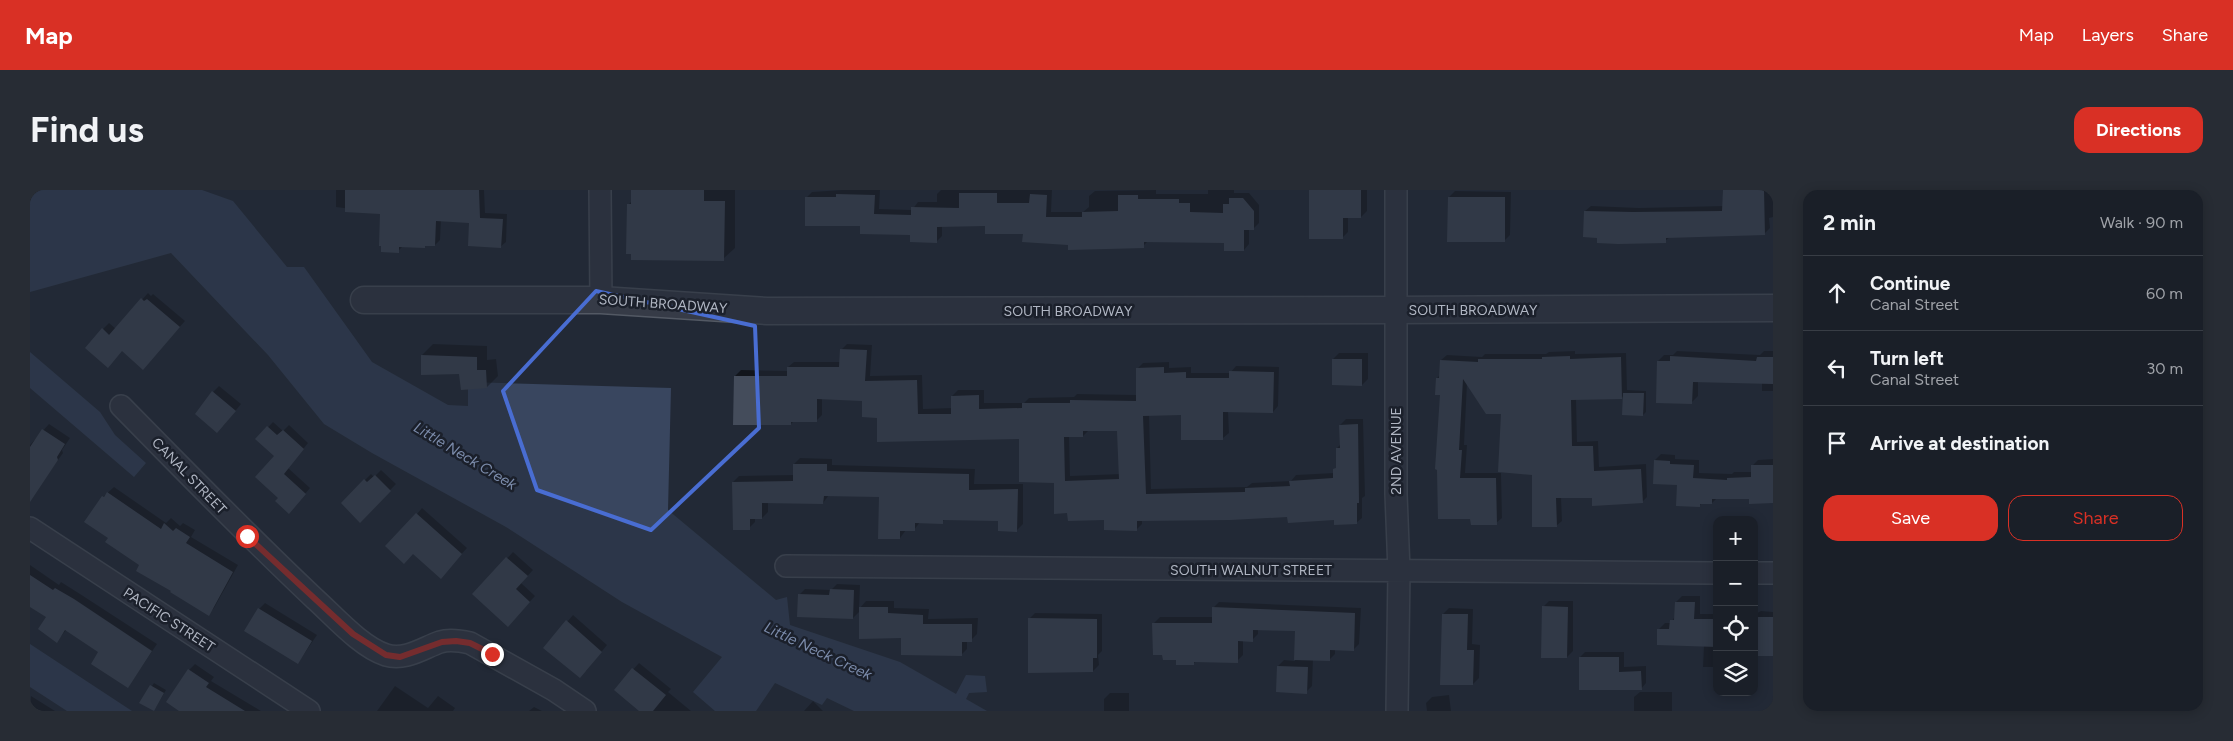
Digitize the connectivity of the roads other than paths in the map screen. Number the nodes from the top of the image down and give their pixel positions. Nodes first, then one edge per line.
1 (600, 190) edge
2 (1396, 190) edge
3 (364, 300) dead end
4 (601, 300) junction
5 (1773, 308) edge
6 (1397, 310) junction
7 (121, 406) dead end
8 (30, 528) edge
9 (786, 566) dead end
10 (1399, 571) junction
11 (1713, 573) edge
12 (1758, 573) edge
13 (1773, 573) edge
14 (308, 711) edge
15 (585, 711) edge
16 (1397, 711) edge

1 - 4 street
2 - 6 street, 2ND AVENUE
3 - 4 street, SOUTH BROADWAY
4 - 6 street, SOUTH BROADWAY
5 - 6 street, SOUTH BROADWAY
6 - 10 street, 2ND AVENUE
7 - 15 street, CANAL STREET
8 - 14 street, PACIFIC STREET
9 - 10 street, SOUTH WALNUT STREET
10 - 11 street, SOUTH WALNUT STREET
10 - 16 street, 2ND AVENUE
12 - 13 street

